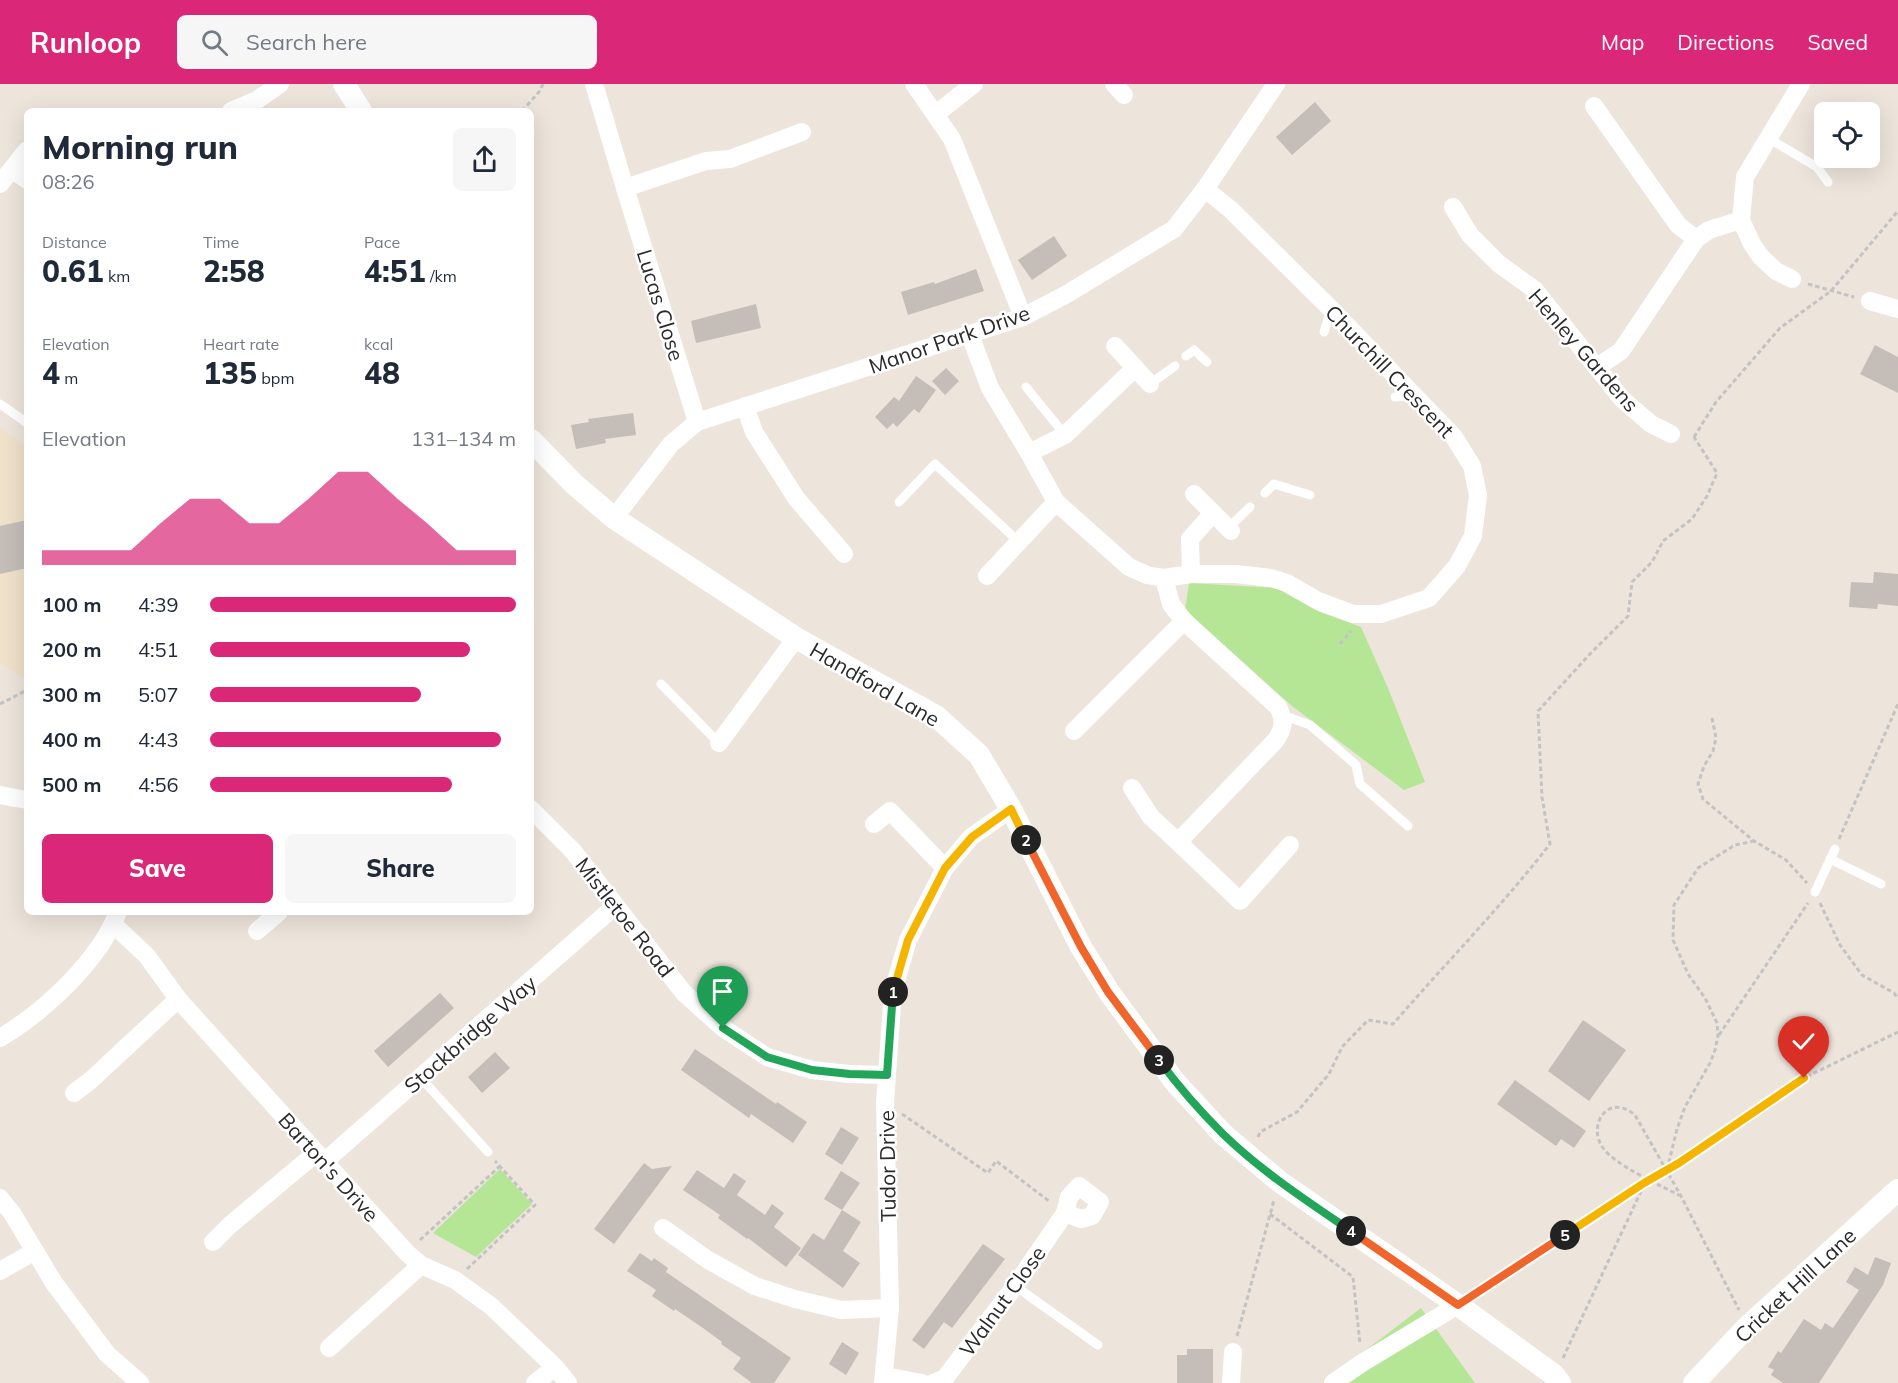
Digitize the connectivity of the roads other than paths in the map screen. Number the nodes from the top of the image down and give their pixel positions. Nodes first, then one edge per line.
1 (280, 84) edge
2 (344, 84) edge
3 (594, 84) edge
4 (914, 84) edge
5 (974, 84) edge
6 (1276, 84) edge
7 (1801, 84) edge
8 (1594, 106) dead end
9 (238, 108) edge
10 (360, 108) edge
11 (936, 114) junction
12 (802, 132) dead end
13 (1768, 138) junction
14 (24, 154) edge
15 (12, 169) junction
16 (24, 178) edge
17 (1828, 182) dead end
18 (0, 184) edge
19 (626, 188) junction
20 (1205, 189) junction
21 (1453, 207) dead end
22 (1742, 220) junction
23 (1696, 239) junction
24 (1792, 279) road end
25 (1870, 301) road end
26 (1331, 309) junction
27 (1898, 309) edge
28 (1023, 317) junction
29 (1324, 332) dead end
30 (970, 335) junction
31 (1115, 346) dead end
32 (1186, 356) dead end
33 (1207, 363) dead end
34 (1175, 366) dead end
35 (1597, 366) junction
36 (1135, 368) junction
37 (1150, 384) joint
38 (1026, 387) dead end
39 (1414, 395) junction
40 (1395, 397) dead end
41 (0, 404) edge
42 (745, 406) junction
43 (24, 421) edge
44 (697, 422) junction
45 (1671, 434) dead end
46 (1065, 435) junction
47 (534, 443) edge
48 (1029, 453) junction
49 (1265, 493) dead end
50 (1194, 494) dead end
51 (1310, 495) dead end
52 (899, 502) dead end
53 (1056, 502) junction
54 (1250, 507) dead end
55 (1213, 513) junction
56 (614, 518) junction
57 (1230, 530) joint
58 (1019, 542) junction
59 (844, 554) dead end
60 (1191, 574) junction
61 (987, 576) dead end
62 (1164, 578) junction
63 (1184, 621) junction
64 (796, 638) junction
65 (661, 684) dead end
66 (1282, 716) junction
67 (1074, 731) dead end
68 (719, 743) joint
69 (1132, 788) dead end
70 (0, 795) edge
71 (24, 799) edge
72 (1011, 809) junction
73 (534, 812) edge
74 (874, 824) dead end
75 (1408, 826) dead end
76 (1178, 842) junction
77 (1290, 845) dead end
78 (1835, 849) road end
79 (1830, 860) junction
80 (945, 868) junction
81 (1881, 884) dead end
82 (1815, 892) road end
83 (615, 906) junction
84 (276, 915) edge
85 (116, 918) edge
86 (257, 931) dead end
87 (178, 999) junction
88 (0, 1038) edge
89 (887, 1075) junction
90 (420, 1077) junction
91 (74, 1093) dead end
92 (488, 1152) road end
93 (320, 1158) junction
94 (1898, 1190) edge
95 (0, 1198) edge
96 (1065, 1213) road end
97 (663, 1228) dead end
98 (213, 1242) dead end
99 (35, 1251) junction
100 (421, 1265) junction
101 (0, 1271) edge
102 (1015, 1286) junction
103 (1458, 1305) junction
104 (890, 1308) junction
105 (1098, 1345) dead end
106 (329, 1348) dead end
107 (1233, 1352) road end
108 (555, 1367) junction
109 (1557, 1379) edge
110 (884, 1380) edge
111 (140, 1383) edge
112 (535, 1383) edge
113 (568, 1383) edge
114 (922, 1383) edge
115 (933, 1383) edge
116 (1231, 1383) edge
117 (1333, 1383) edge
118 (1694, 1383) edge

1 - 9 street
2 - 10 street
3 - 19 street, Lucas Close
4 - 11 street
5 - 11 street
6 - 20 street, Manor Park Drive
7 - 13 street
8 - 23 street
11 - 28 street
12 - 19 street
13 - 17 lane
13 - 22 street
14 - 15 street
15 - 16 street
15 - 18 street
19 - 44 street, Lucas Close
20 - 26 street, Churchill Crescent
20 - 28 street, Manor Park Drive
21 - 35 street, Henley Gardens
22 - 23 street
22 - 24 street
23 - 35 street
25 - 27 street
26 - 29 lane
26 - 39 street, Churchill Crescent
28 - 30 street, Manor Park Drive
30 - 42 street, Manor Park Drive
30 - 48 street, Churchill Crescent
31 - 36 street
32 - 33 lane
34 - 37 lane
35 - 45 street, Henley Gardens
36 - 37 street
36 - 46 street
38 - 46 lane
39 - 40 lane
39 - 60 street, Churchill Crescent
41 - 43 lane
42 - 44 street, Manor Park Drive
42 - 59 street
44 - 56 street, Manor Park Drive
46 - 48 street
47 - 56 street, Handford Lane
48 - 53 street, Churchill Crescent
49 - 51 lane
50 - 55 street
52 - 58 lane
53 - 58 street
53 - 62 street, Churchill Crescent
54 - 57 lane
55 - 57 street
55 - 60 street
56 - 64 street, Handford Lane
58 - 61 street
60 - 62 street, Churchill Crescent
62 - 63 street
63 - 66 street
63 - 67 street
64 - 68 street
64 - 72 street, Handford Lane
65 - 68 lane
66 - 75 lane
66 - 76 street
69 - 76 street
70 - 71 street
72 - 80 street, Tudor Drive
72 - 103 street, Handford Lane
73 - 83 street, Mistletoe Road
74 - 80 street
76 - 77 street
78 - 79 lane
79 - 81 lane
79 - 82 lane
80 - 89 street, Tudor Drive
83 - 89 street, Mistletoe Road
83 - 90 street, Stockbridge Way
84 - 86 street
85 - 87 street, Barton's Drive
85 - 88 street
87 - 91 street
87 - 93 street, Barton's Drive
89 - 104 street, Tudor Drive
90 - 92 lane
90 - 93 street, Stockbridge Way
93 - 98 street, Stockbridge Way
93 - 100 street, Barton's Drive
94 - 118 street, Cricket Hill Lane
95 - 99 street
96 - 102 street, Walnut Close
97 - 104 street
99 - 101 street
99 - 111 street
100 - 106 street
100 - 108 street, Barton's Drive
102 - 105 lane
102 - 115 street, Walnut Close
103 - 109 street, Handford Lane
103 - 117 street
104 - 110 street, Tudor Drive
107 - 116 street
108 - 112 street
108 - 113 street, Barton's Drive
110 - 114 street

